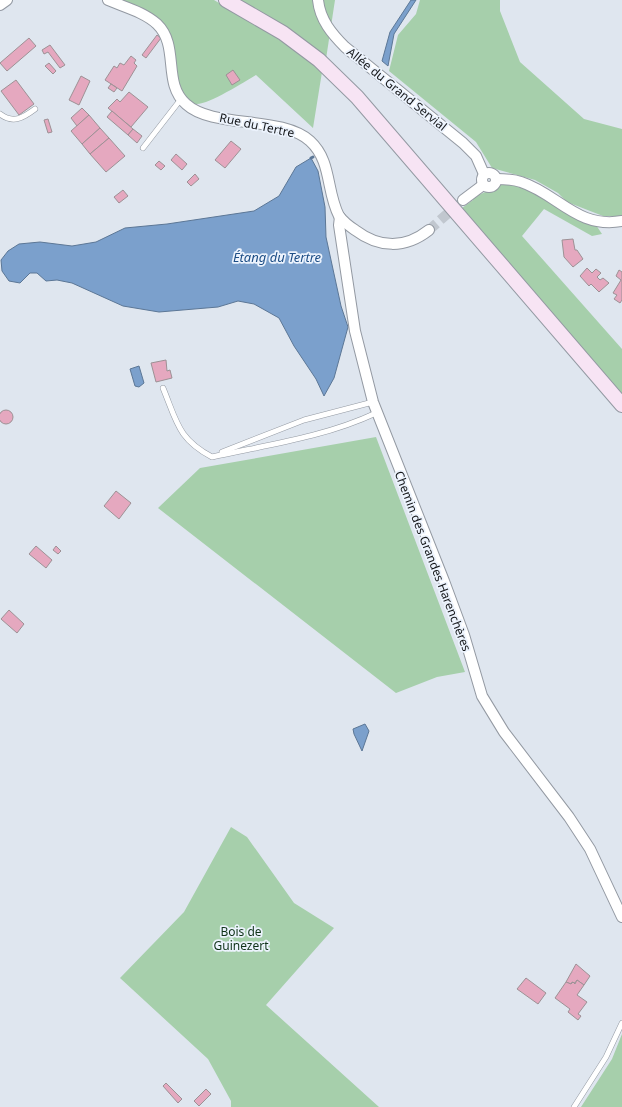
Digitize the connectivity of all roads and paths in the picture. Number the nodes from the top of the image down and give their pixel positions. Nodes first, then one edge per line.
1 (6, 0) edge
2 (108, 0) edge
3 (226, 0) edge
4 (318, 0) edge
5 (0, 4) edge
6 (181, 99) junction
7 (35, 109) dead end
8 (0, 114) edge
9 (143, 148) dead end
10 (484, 174) junction
11 (496, 179) junction
12 (483, 185) junction
13 (463, 200) tunnel mouth
14 (340, 217) junction
15 (622, 221) edge
16 (429, 230) tunnel mouth
17 (164, 388) dead end
18 (373, 402) junction
19 (622, 405) edge
20 (376, 414) junction
21 (212, 457) junction
22 (622, 916) edge
23 (622, 1024) edge
24 (574, 1107) edge

1 - 5 street
2 - 6 street
3 - 19 main road
4 - 10 street, Allée du Grand Servial
6 - 9 lane
6 - 14 street, Rue du Tertre
7 - 8 lane
10 - 11 street
10 - 12 street
11 - 12 street
11 - 15 street
12 - 13 street
14 - 16 street, Rue du Tertre
14 - 18 street, Chemin des Grandes Harenchères
17 - 21 lane
18 - 20 street, Chemin des Grandes Harenchères
18 - 21 lane
20 - 21 lane
20 - 22 street, Chemin des Grandes Harenchères
23 - 24 lane

